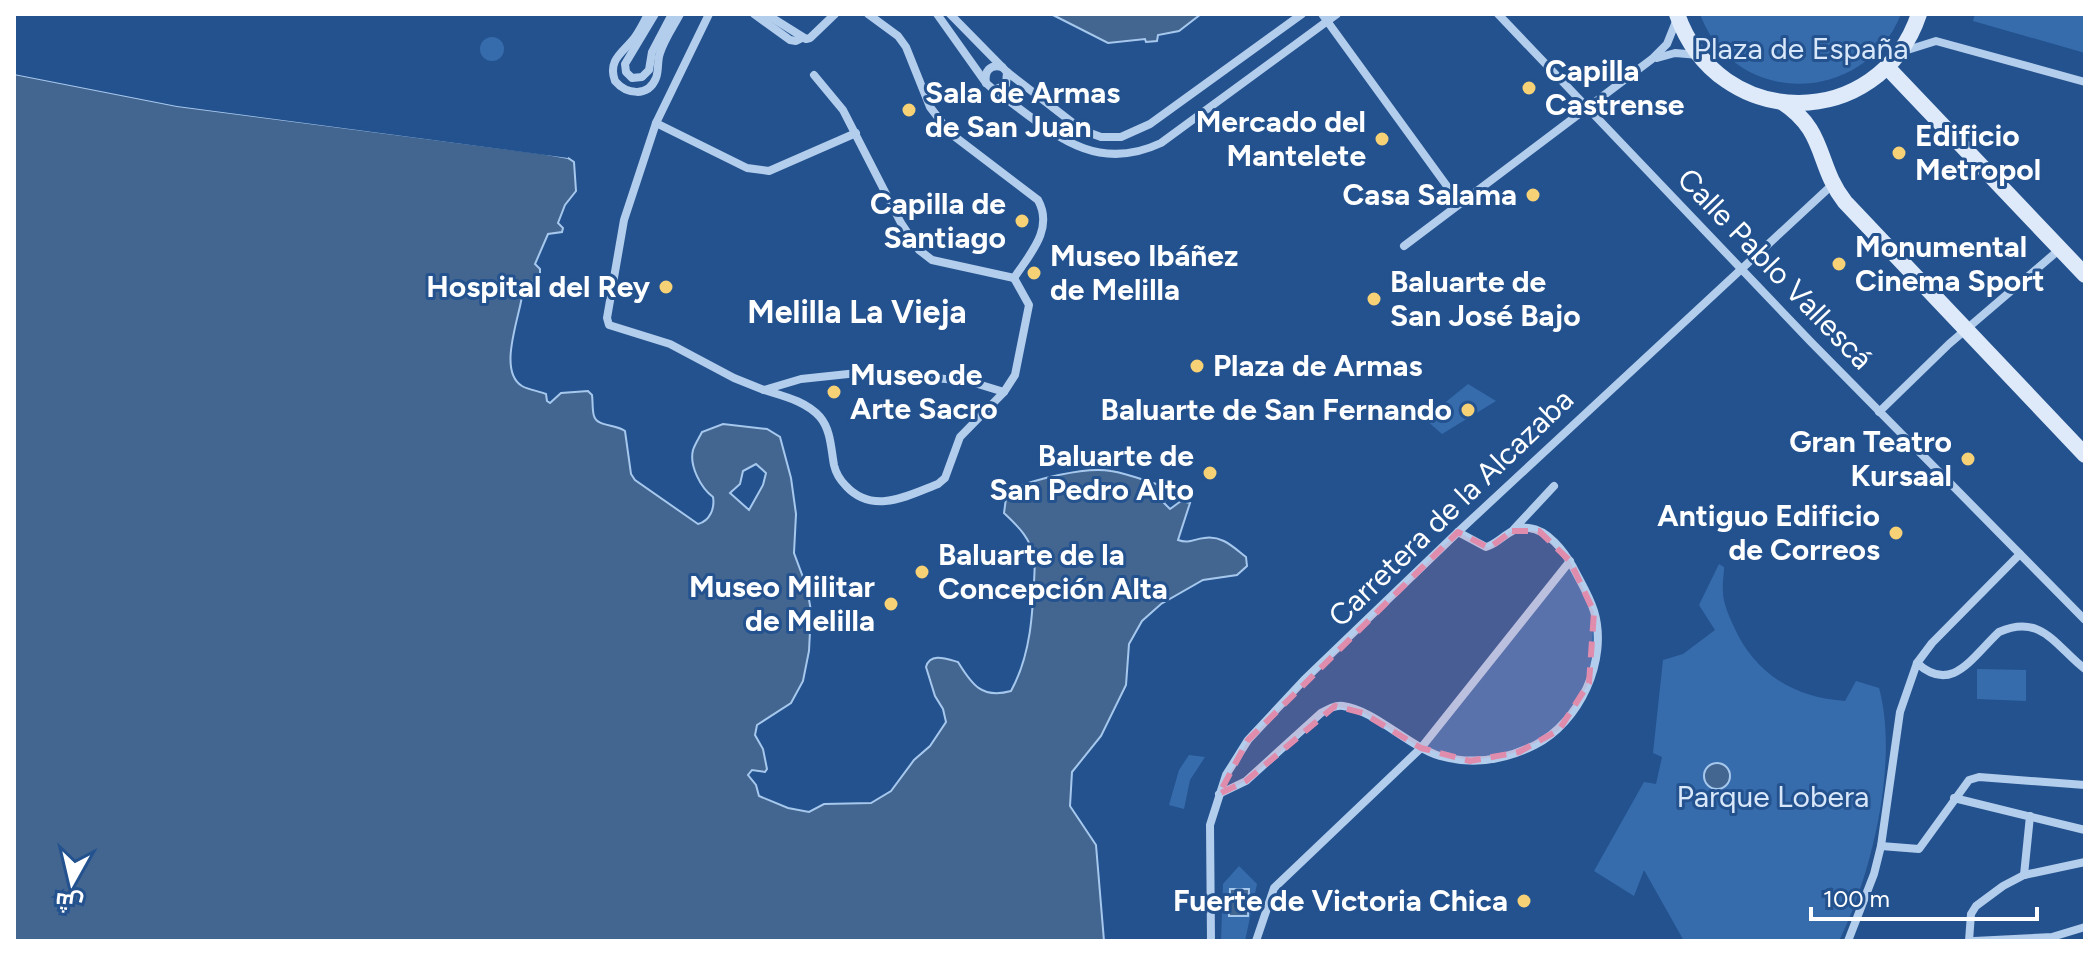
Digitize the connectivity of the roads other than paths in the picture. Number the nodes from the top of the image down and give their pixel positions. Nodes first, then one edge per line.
1 (648, 14) edge
2 (655, 14) edge
3 (672, 14) edge
4 (680, 14) edge
5 (709, 14) edge
6 (754, 14) edge
7 (766, 14) edge
8 (835, 14) edge
9 (868, 14) edge
10 (937, 14) edge
11 (950, 14) edge
12 (1302, 14) edge
13 (1337, 14) edge
14 (1498, 14) edge
15 (1677, 14) edge
16 (1919, 14) edge
17 (1324, 18) edge
18 (802, 38) junction
19 (1901, 52) junction
20 (1699, 55) junction
21 (1652, 59) junction
22 (1887, 67) junction
23 (1005, 70) junction
24 (814, 75) dead end
25 (2085, 82) edge
26 (986, 83) junction
27 (994, 90) junction
28 (1782, 102) junction
29 (1587, 109) junction
30 (656, 123) junction
31 (856, 133) junction
32 (1832, 185) junction
33 (1460, 204) junction
34 (1404, 246) dead end
35 (2060, 248) junction
36 (1740, 268) junction
37 (2085, 275) edge
38 (1014, 278) junction
39 (1966, 329) junction
40 (764, 390) junction
41 (1004, 392) junction
42 (1879, 412) junction
43 (2085, 455) edge
44 (1554, 486) dead end
45 (1512, 531) junction
46 (1458, 532) junction
47 (2020, 554) junction
48 (1570, 561) junction
49 (2085, 620) edge
50 (1917, 663) junction
51 (2085, 669) edge
52 (1421, 748) junction
53 (2085, 785) edge
54 (1219, 794) junction
55 (1954, 798) junction
56 (2030, 816) junction
57 (2085, 830) edge
58 (1881, 846) junction
59 (2085, 862) edge
60 (2024, 875) junction
61 (2085, 927) edge
62 (2053, 939) edge
63 (1209, 941) edge
64 (1256, 941) edge
65 (1848, 941) edge
66 (1972, 941) edge

1 - 4 street
2 - 3 street
5 - 30 street
6 - 18 street
7 - 18 street
8 - 18 street
9 - 38 street
10 - 26 street
11 - 23 street
12 - 23 street
13 - 17 street
14 - 29 street, Calle Pablo Vallescá
15 - 20 main road
15 - 21 street
16 - 19 main road
17 - 27 street
17 - 33 street
19 - 22 main road
19 - 25 street
20 - 21 street
20 - 28 main road
21 - 29 street
22 - 28 main road
22 - 35 main road
23 - 26 street
23 - 27 street
24 - 31 street
26 - 27 street
28 - 32 main road
29 - 33 street
29 - 36 street, Calle Pablo Vallescá
30 - 31 street
30 - 40 street
31 - 38 street
32 - 36 street, Carretera de la Alcazaba
32 - 39 main road
33 - 34 street
35 - 37 main road
35 - 39 street
36 - 42 street, Calle Pablo Vallescá
36 - 46 street, Carretera de la Alcazaba
38 - 41 street
39 - 42 street
39 - 43 main road
40 - 41 street
40 - 41 street
42 - 47 street, Calle Pablo Vallescá
44 - 45 street
45 - 46 street
45 - 48 street
46 - 54 street, Carretera de la Alcazaba
47 - 49 street, Calle Pablo Vallescá
47 - 50 street
48 - 52 street
48 - 52 street
50 - 51 street
50 - 58 street
52 - 54 street
52 - 64 street
53 - 55 street
54 - 63 street, Carretera de la Alcazaba
55 - 56 street
55 - 58 street
56 - 57 street
56 - 60 street
58 - 65 street
59 - 60 street
60 - 66 street
61 - 62 street
62 - 66 street

